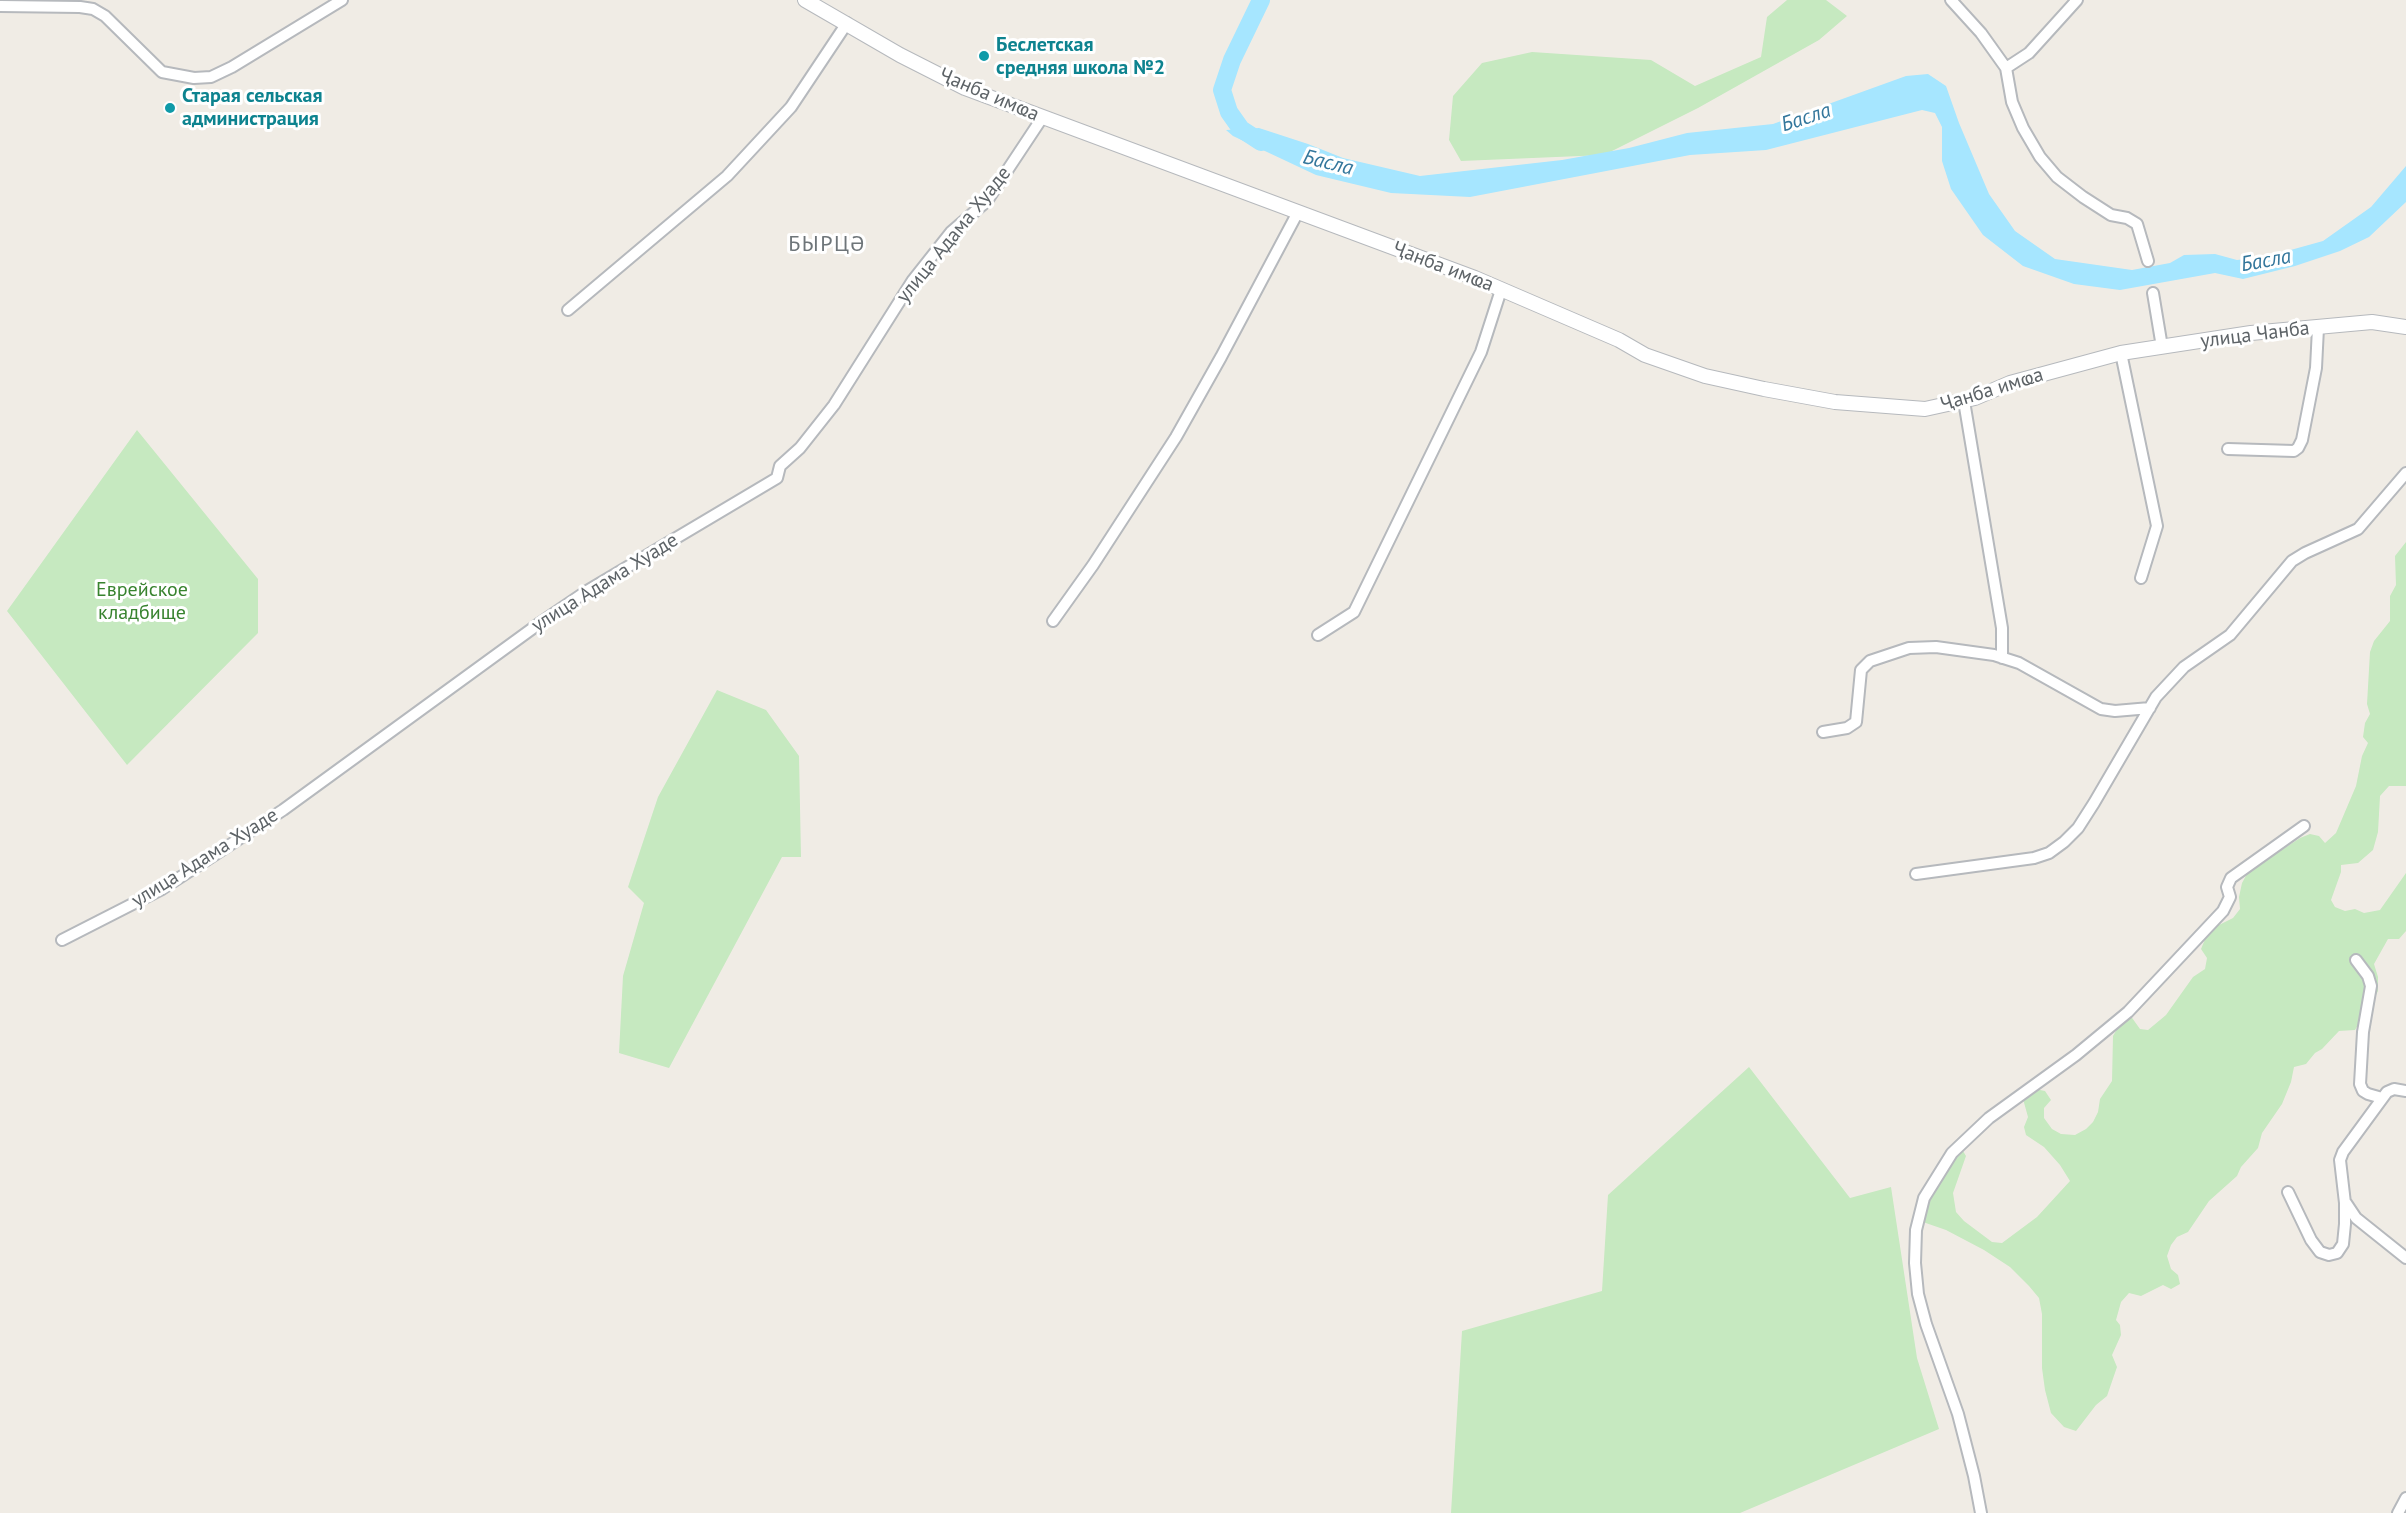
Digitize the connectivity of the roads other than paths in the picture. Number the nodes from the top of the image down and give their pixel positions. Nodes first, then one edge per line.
1 (342, 0) edge
2 (804, 0) edge
3 (1951, 0) edge
4 (2077, 0) edge
5 (0, 6) edge
6 (847, 24) junction
7 (2006, 68) junction
8 (1042, 118) junction
9 (1298, 212) junction
10 (2148, 261) dead end
11 (1501, 290) junction
12 (2153, 293) dead end
13 (568, 310) dead end
14 (2406, 327) edge
15 (2318, 328) junction
16 (2162, 347) junction
17 (2121, 353) junction
18 (2104, 357) joint
19 (1964, 401) junction
20 (2228, 449) dead end
21 (2406, 473) edge
22 (2141, 578) dead end
23 (1053, 621) dead end
24 (1318, 635) dead end
25 (2002, 658) junction
26 (2150, 708) junction
27 (1823, 732) dead end
28 (2304, 826) dead end
29 (1916, 873) dead end
30 (62, 940) dead end
31 (2356, 960) dead end
32 (2406, 1091) edge
33 (2382, 1098) junction
34 (2288, 1192) dead end
35 (2345, 1203) junction
36 (2406, 1258) edge
37 (2406, 1498) edge
38 (1981, 1513) edge
39 (2398, 1513) edge

1 - 5 street
2 - 6 street, Ҷанба имҩа
3 - 7 street
4 - 7 street
6 - 8 street, Ҷанба имҩа
6 - 13 street
7 - 10 street
8 - 9 street, Ҷанба имҩа
8 - 30 street, улица Адама Хуаде
9 - 11 street, Ҷанба имҩа
9 - 23 street
11 - 19 street, Ҷанба имҩа
11 - 24 street
12 - 16 street
14 - 15 street, улица Чанба
15 - 16 street, улица Чанба
15 - 20 street
16 - 17 street, улица Чанба
17 - 18 street, улица Чанба
17 - 22 street
18 - 19 street, Ҷанба имҩа
19 - 25 street
21 - 26 street
25 - 26 street
25 - 27 street
26 - 29 street
28 - 38 street
31 - 33 street
32 - 33 street
33 - 35 street
34 - 35 street
35 - 36 street
37 - 39 street

